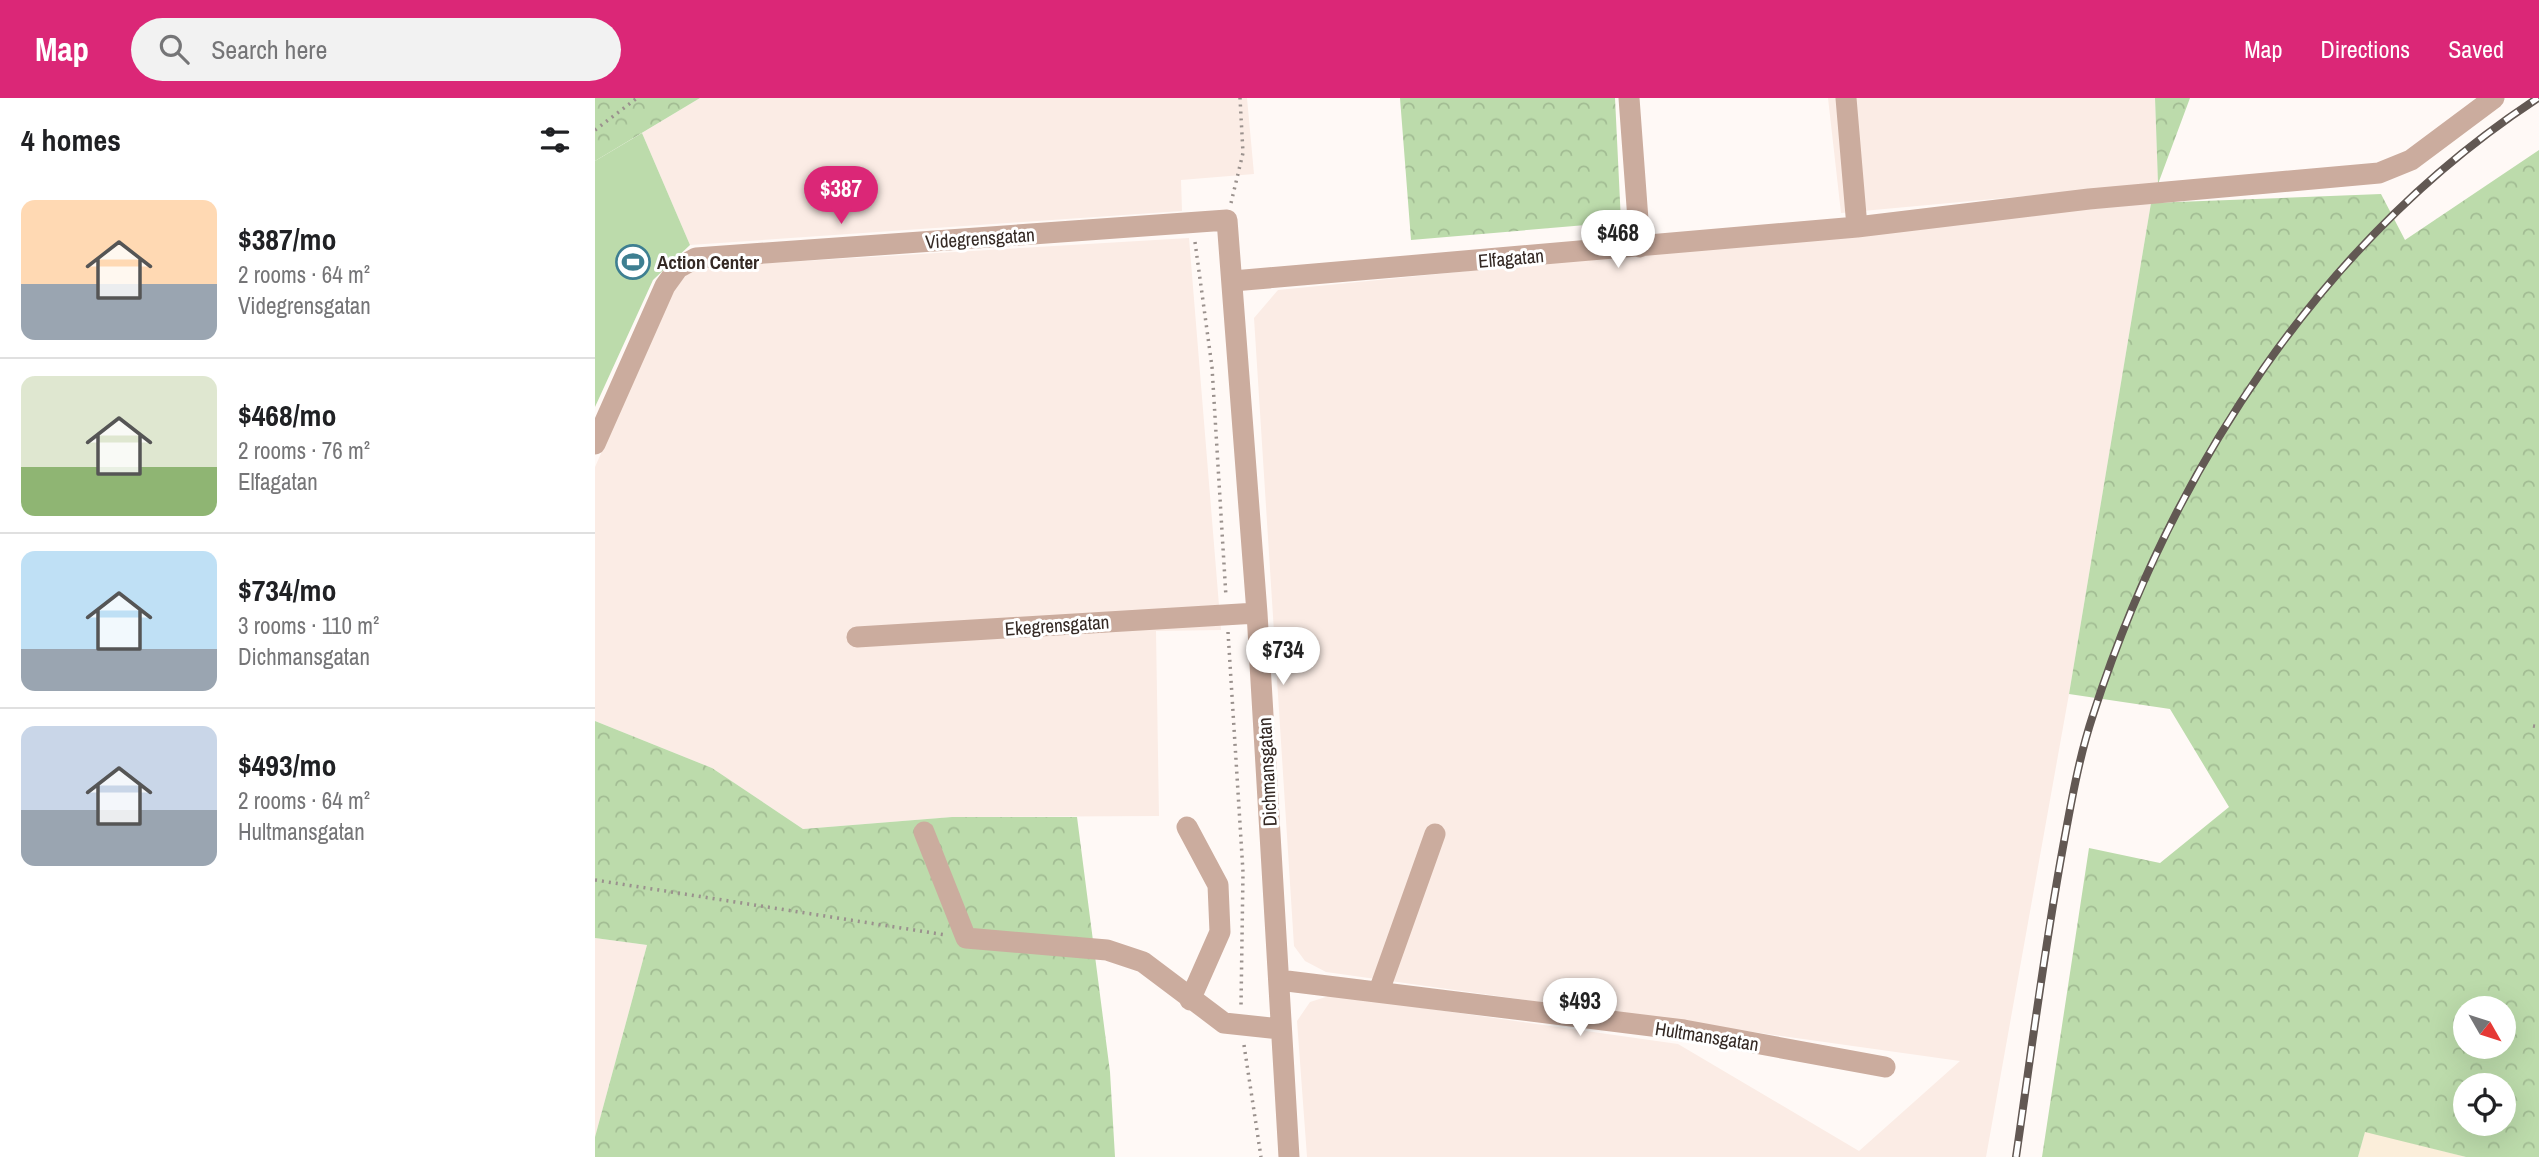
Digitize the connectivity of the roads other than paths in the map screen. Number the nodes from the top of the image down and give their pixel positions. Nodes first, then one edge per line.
1 (1629, 98) edge
2 (1846, 98) edge
3 (2494, 98) edge
4 (1227, 220) joint
5 (1857, 227) junction
6 (1640, 247) junction
7 (1233, 281) junction
8 (595, 444) edge
9 (1257, 613) junction
10 (857, 637) dead end
11 (1187, 827) dead end
12 (924, 832) dead end
13 (1435, 834) dead end
14 (1279, 979) junction
15 (1379, 991) junction
16 (1190, 1000) junction
17 (1280, 1029) junction
18 (1885, 1067) dead end
19 (1289, 1157) edge

1 - 6 street
2 - 5 street
3 - 5 street, Elfagatan
4 - 7 street, Dichmansgatan
4 - 8 street, Videgrensgatan
5 - 6 street, Elfagatan
6 - 7 street, Elfagatan
7 - 9 street, Dichmansgatan
9 - 10 street, Ekegrensgatan
9 - 14 street, Dichmansgatan
11 - 16 street
12 - 16 street
13 - 15 street
14 - 15 street, Hultmansgatan
14 - 17 street, Dichmansgatan
15 - 18 street, Hultmansgatan
16 - 17 street
17 - 19 street, Dichmansgatan

